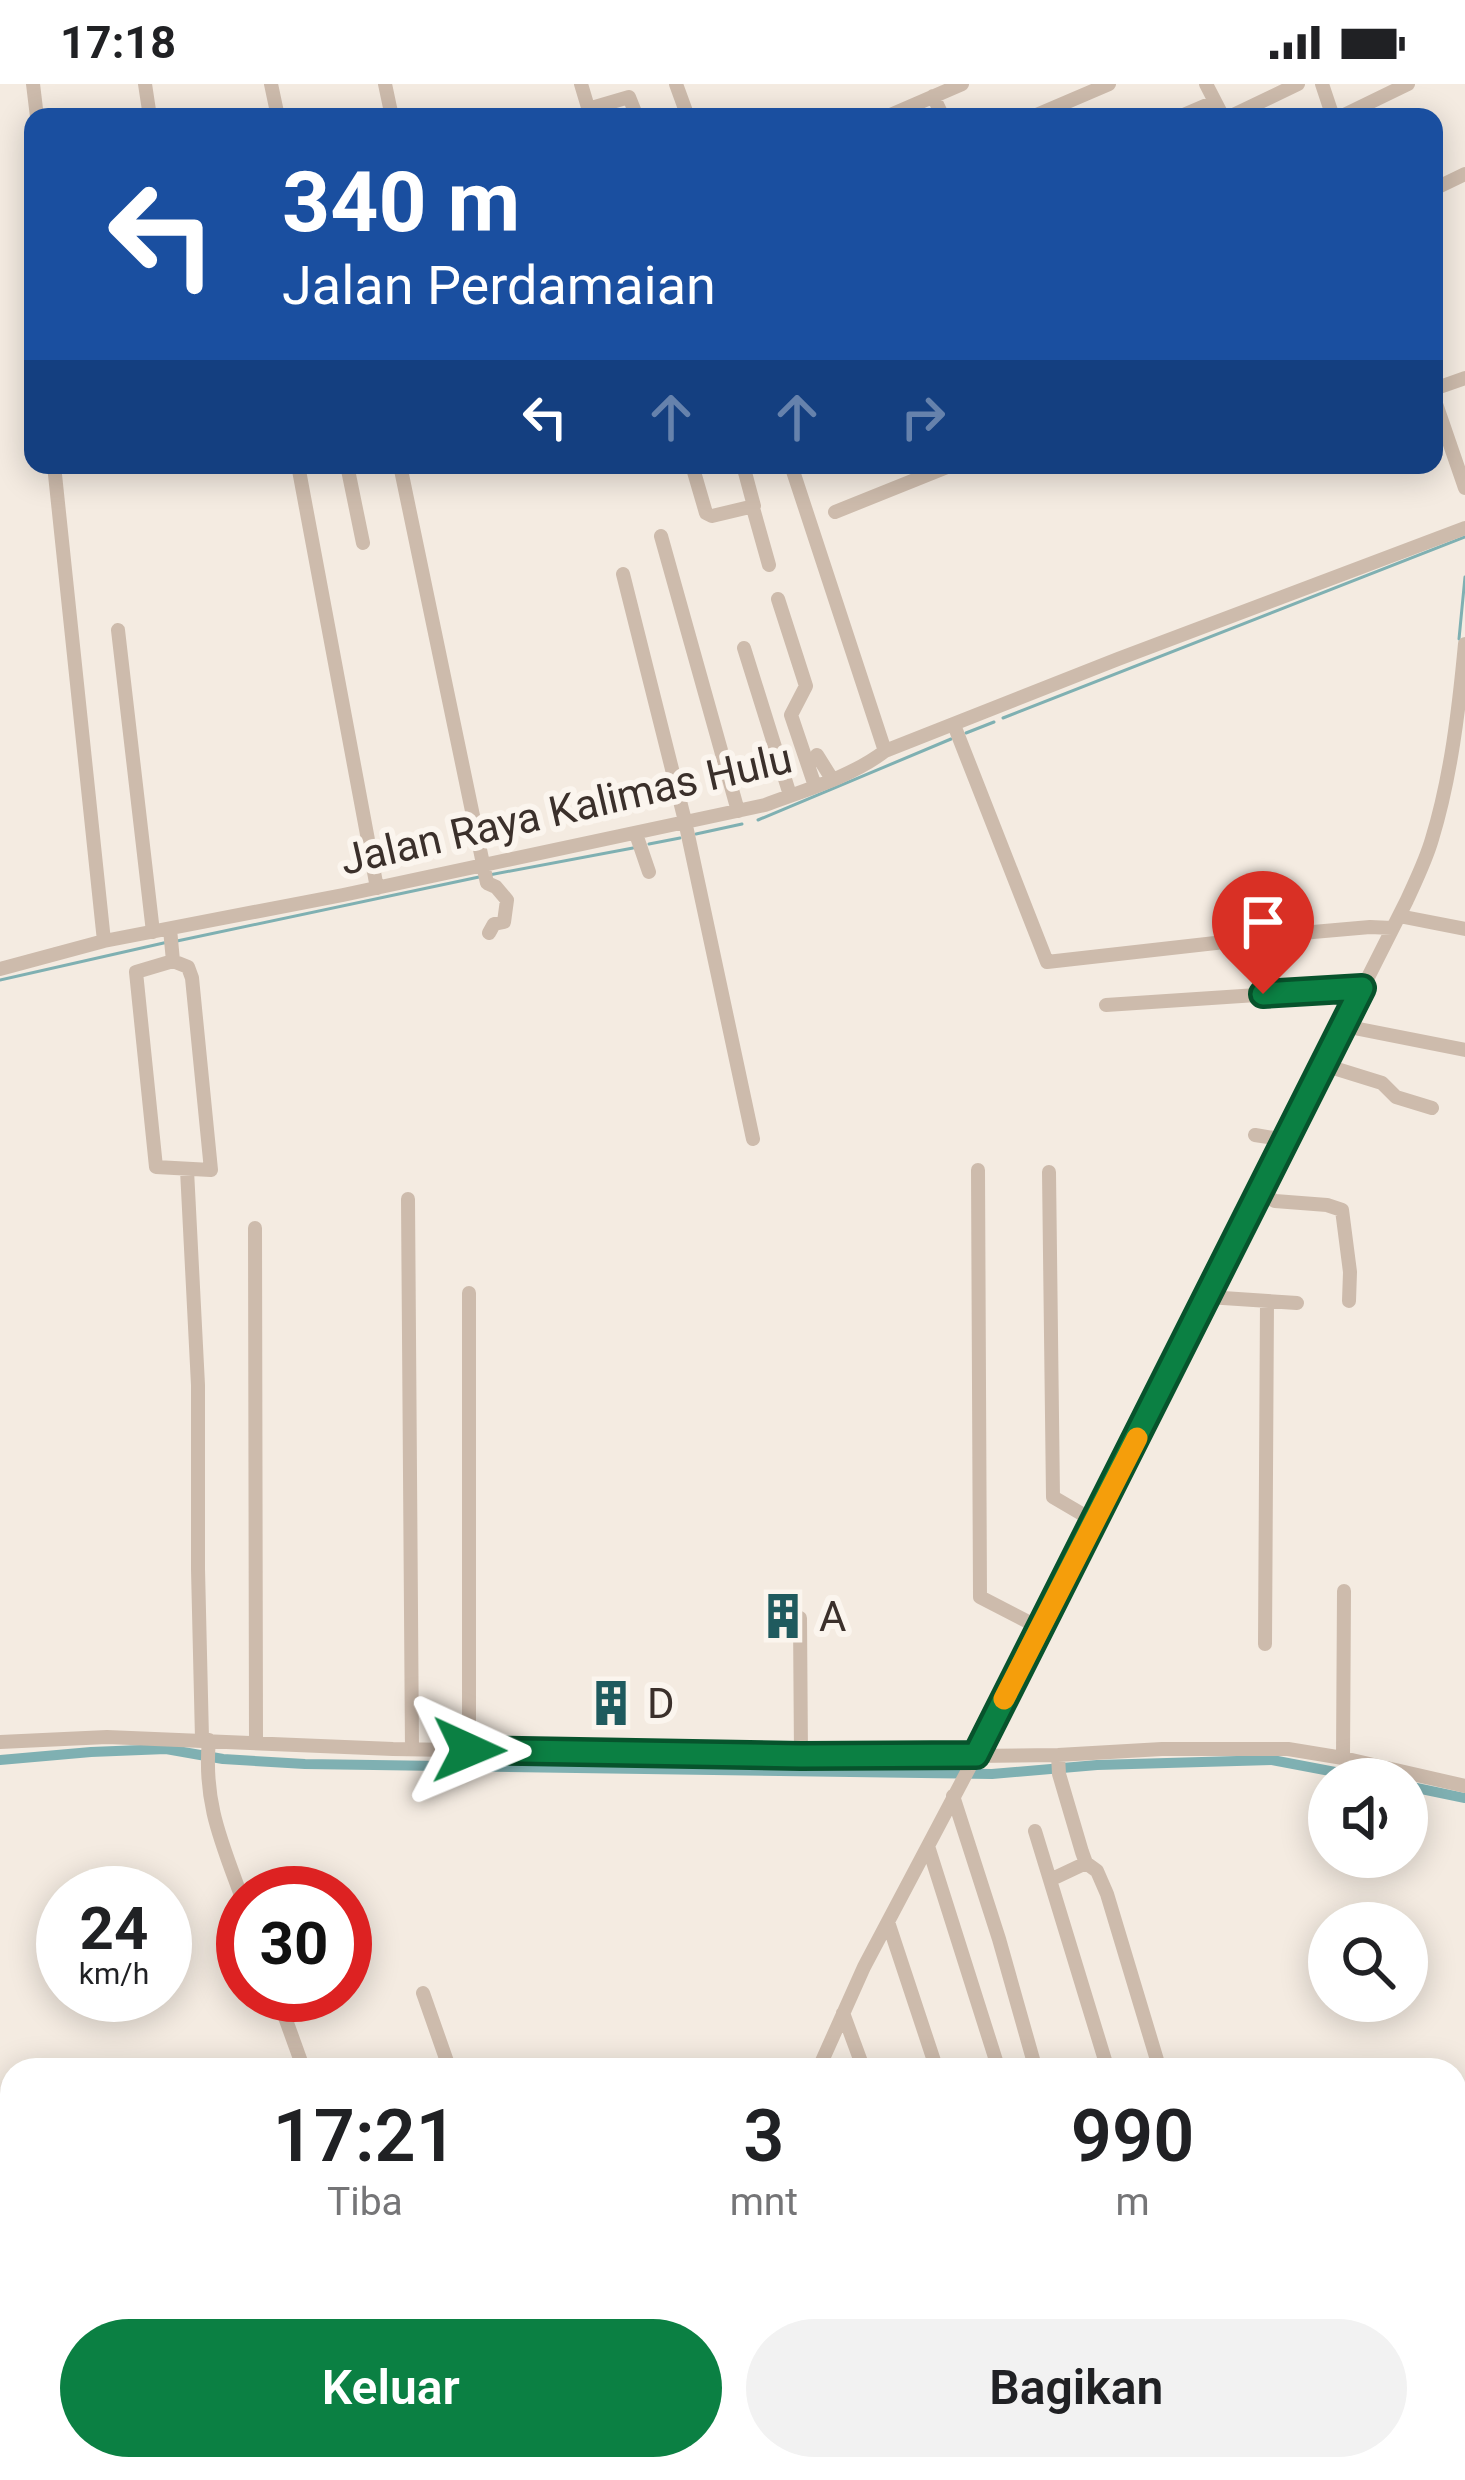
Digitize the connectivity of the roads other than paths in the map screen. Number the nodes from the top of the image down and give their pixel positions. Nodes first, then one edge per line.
1 (962, 84) edge
2 (1109, 84) edge
3 (1206, 84) edge
4 (1298, 84) edge
5 (1408, 84) edge
6 (933, 96) junction
7 (1214, 102) junction
8 (603, 108) edge
9 (633, 108) edge
10 (906, 108) edge
11 (939, 108) edge
12 (1053, 108) edge
13 (1200, 108) edge
14 (1219, 108) edge
15 (1246, 108) edge
16 (1356, 108) edge
17 (1443, 421) edge
18 (55, 474) edge
19 (300, 474) edge
20 (349, 474) edge
21 (402, 474) edge
22 (695, 474) edge
23 (746, 474) edge
24 (793, 474) edge
25 (930, 474) edge
26 (1465, 488) edge
27 (753, 508) junction
28 (836, 512) dead end
29 (1465, 528) edge
30 (661, 536) dead end
31 (363, 543) dead end
32 (770, 565) dead end
33 (622, 574) dead end
34 (778, 599) dead end
35 (118, 630) dead end
36 (1465, 644) edge
37 (744, 648) dead end
38 (1463, 678) edge
39 (954, 725) junction
40 (1458, 745) edge
41 (885, 751) junction
42 (817, 754) dead end
43 (832, 779) junction
44 (815, 785) junction
45 (790, 795) junction
46 (738, 811) junction
47 (685, 821) junction
48 (636, 834) junction
49 (485, 872) junction
50 (650, 872) dead end
51 (377, 888) junction
52 (1396, 922) junction
53 (1465, 928) edge
54 (154, 932) junction
55 (489, 933) dead end
56 (104, 941) junction
57 (171, 943) junction
58 (0, 969) edge
59 (1362, 988) junction
60 (1106, 1005) dead end
61 (1344, 1026) junction
62 (1465, 1050) edge
63 (1324, 1065) junction
64 (1432, 1108) dead end
65 (1255, 1136) dead end
66 (753, 1139) dead end
67 (1286, 1140) junction
68 (187, 1170) junction
69 (978, 1170) dead end
70 (1048, 1172) dead end
71 (1260, 1193) junction
72 (407, 1199) dead end
73 (255, 1228) dead end
74 (469, 1293) dead end
75 (1208, 1297) junction
76 (1267, 1301) junction
77 (1349, 1301) dead end
78 (1298, 1303) dead end
79 (1094, 1521) junction
80 (1344, 1592) dead end
81 (800, 1618) dead end
82 (1040, 1628) junction
83 (1265, 1644) dead end
84 (0, 1742) edge
85 (206, 1742) junction
86 (256, 1743) junction
87 (412, 1749) junction
88 (469, 1750) junction
89 (801, 1756) junction
90 (1343, 1758) joint
91 (1058, 1765) junction
92 (969, 1767) junction
93 (1428, 1778) edge
94 (1465, 1786) edge
95 (953, 1796) junction
96 (1035, 1831) dead end
97 (928, 1846) junction
98 (1086, 1863) junction
99 (230, 1866) edge
100 (1050, 1880) junction
101 (888, 1922) junction
102 (423, 1993) dead end
103 (843, 2013) junction
104 (287, 2022) edge
105 (300, 2058) edge
106 (446, 2058) edge
107 (823, 2058) edge
108 (860, 2058) edge
109 (933, 2058) edge
110 (994, 2058) edge
111 (1033, 2058) edge
112 (1104, 2058) edge
113 (1156, 2058) edge

1 - 6 street
2 - 12 street
3 - 7 street
4 - 15 street
5 - 16 street
6 - 10 street
6 - 11 street
7 - 13 street
7 - 14 street
8 - 9 street
17 - 26 street
18 - 56 street
19 - 51 street
20 - 31 street
21 - 49 street
22 - 27 street
23 - 27 street
24 - 41 street
25 - 28 street
27 - 32 street
29 - 39 street, Jalan Raya Kalimas Hulu
30 - 46 street
33 - 47 street
34 - 44 street
35 - 54 street
36 - 38 street
37 - 45 street
38 - 40 street
39 - 41 street, Jalan Raya Kalimas Hulu
39 - 52 street
40 - 52 street
41 - 43 street, Jalan Raya Kalimas Hulu
42 - 43 street
43 - 44 street, Jalan Raya Kalimas Hulu
44 - 45 street, Jalan Raya Kalimas Hulu
45 - 46 street, Jalan Raya Kalimas Hulu
46 - 47 street, Jalan Raya Kalimas Hulu
47 - 48 street, Jalan Raya Kalimas Hulu
47 - 66 street
48 - 49 street, Jalan Raya Kalimas Hulu
48 - 50 street
49 - 51 street, Jalan Raya Kalimas Hulu
49 - 55 street
51 - 57 street, Jalan Raya Kalimas Hulu
52 - 53 street
52 - 59 street
54 - 56 street, Jalan Raya Kalimas Hulu
54 - 57 street, Jalan Raya Kalimas Hulu
56 - 58 street, Jalan Raya Kalimas Hulu
57 - 68 street
57 - 68 street
59 - 60 street
59 - 61 street
61 - 62 street
61 - 63 street
63 - 64 street
63 - 67 street
65 - 67 street
67 - 71 street
68 - 85 street
69 - 82 street
70 - 79 street
71 - 75 street
71 - 77 street
72 - 87 street
73 - 86 street
74 - 88 street
75 - 76 street
75 - 79 street
76 - 78 street
76 - 83 street
79 - 82 street
80 - 90 street
81 - 89 street
82 - 92 street
84 - 85 street
85 - 86 street
85 - 99 street
86 - 87 street
87 - 88 street
88 - 89 street
89 - 92 street
90 - 91 street
91 - 92 street
91 - 98 street
92 - 95 street
93 - 94 street
95 - 97 street
95 - 111 street
96 - 100 street
97 - 101 street
97 - 110 street
98 - 100 street
98 - 113 street
100 - 112 street
101 - 103 street
101 - 109 street
102 - 106 street
103 - 107 street
103 - 108 street
104 - 105 street

